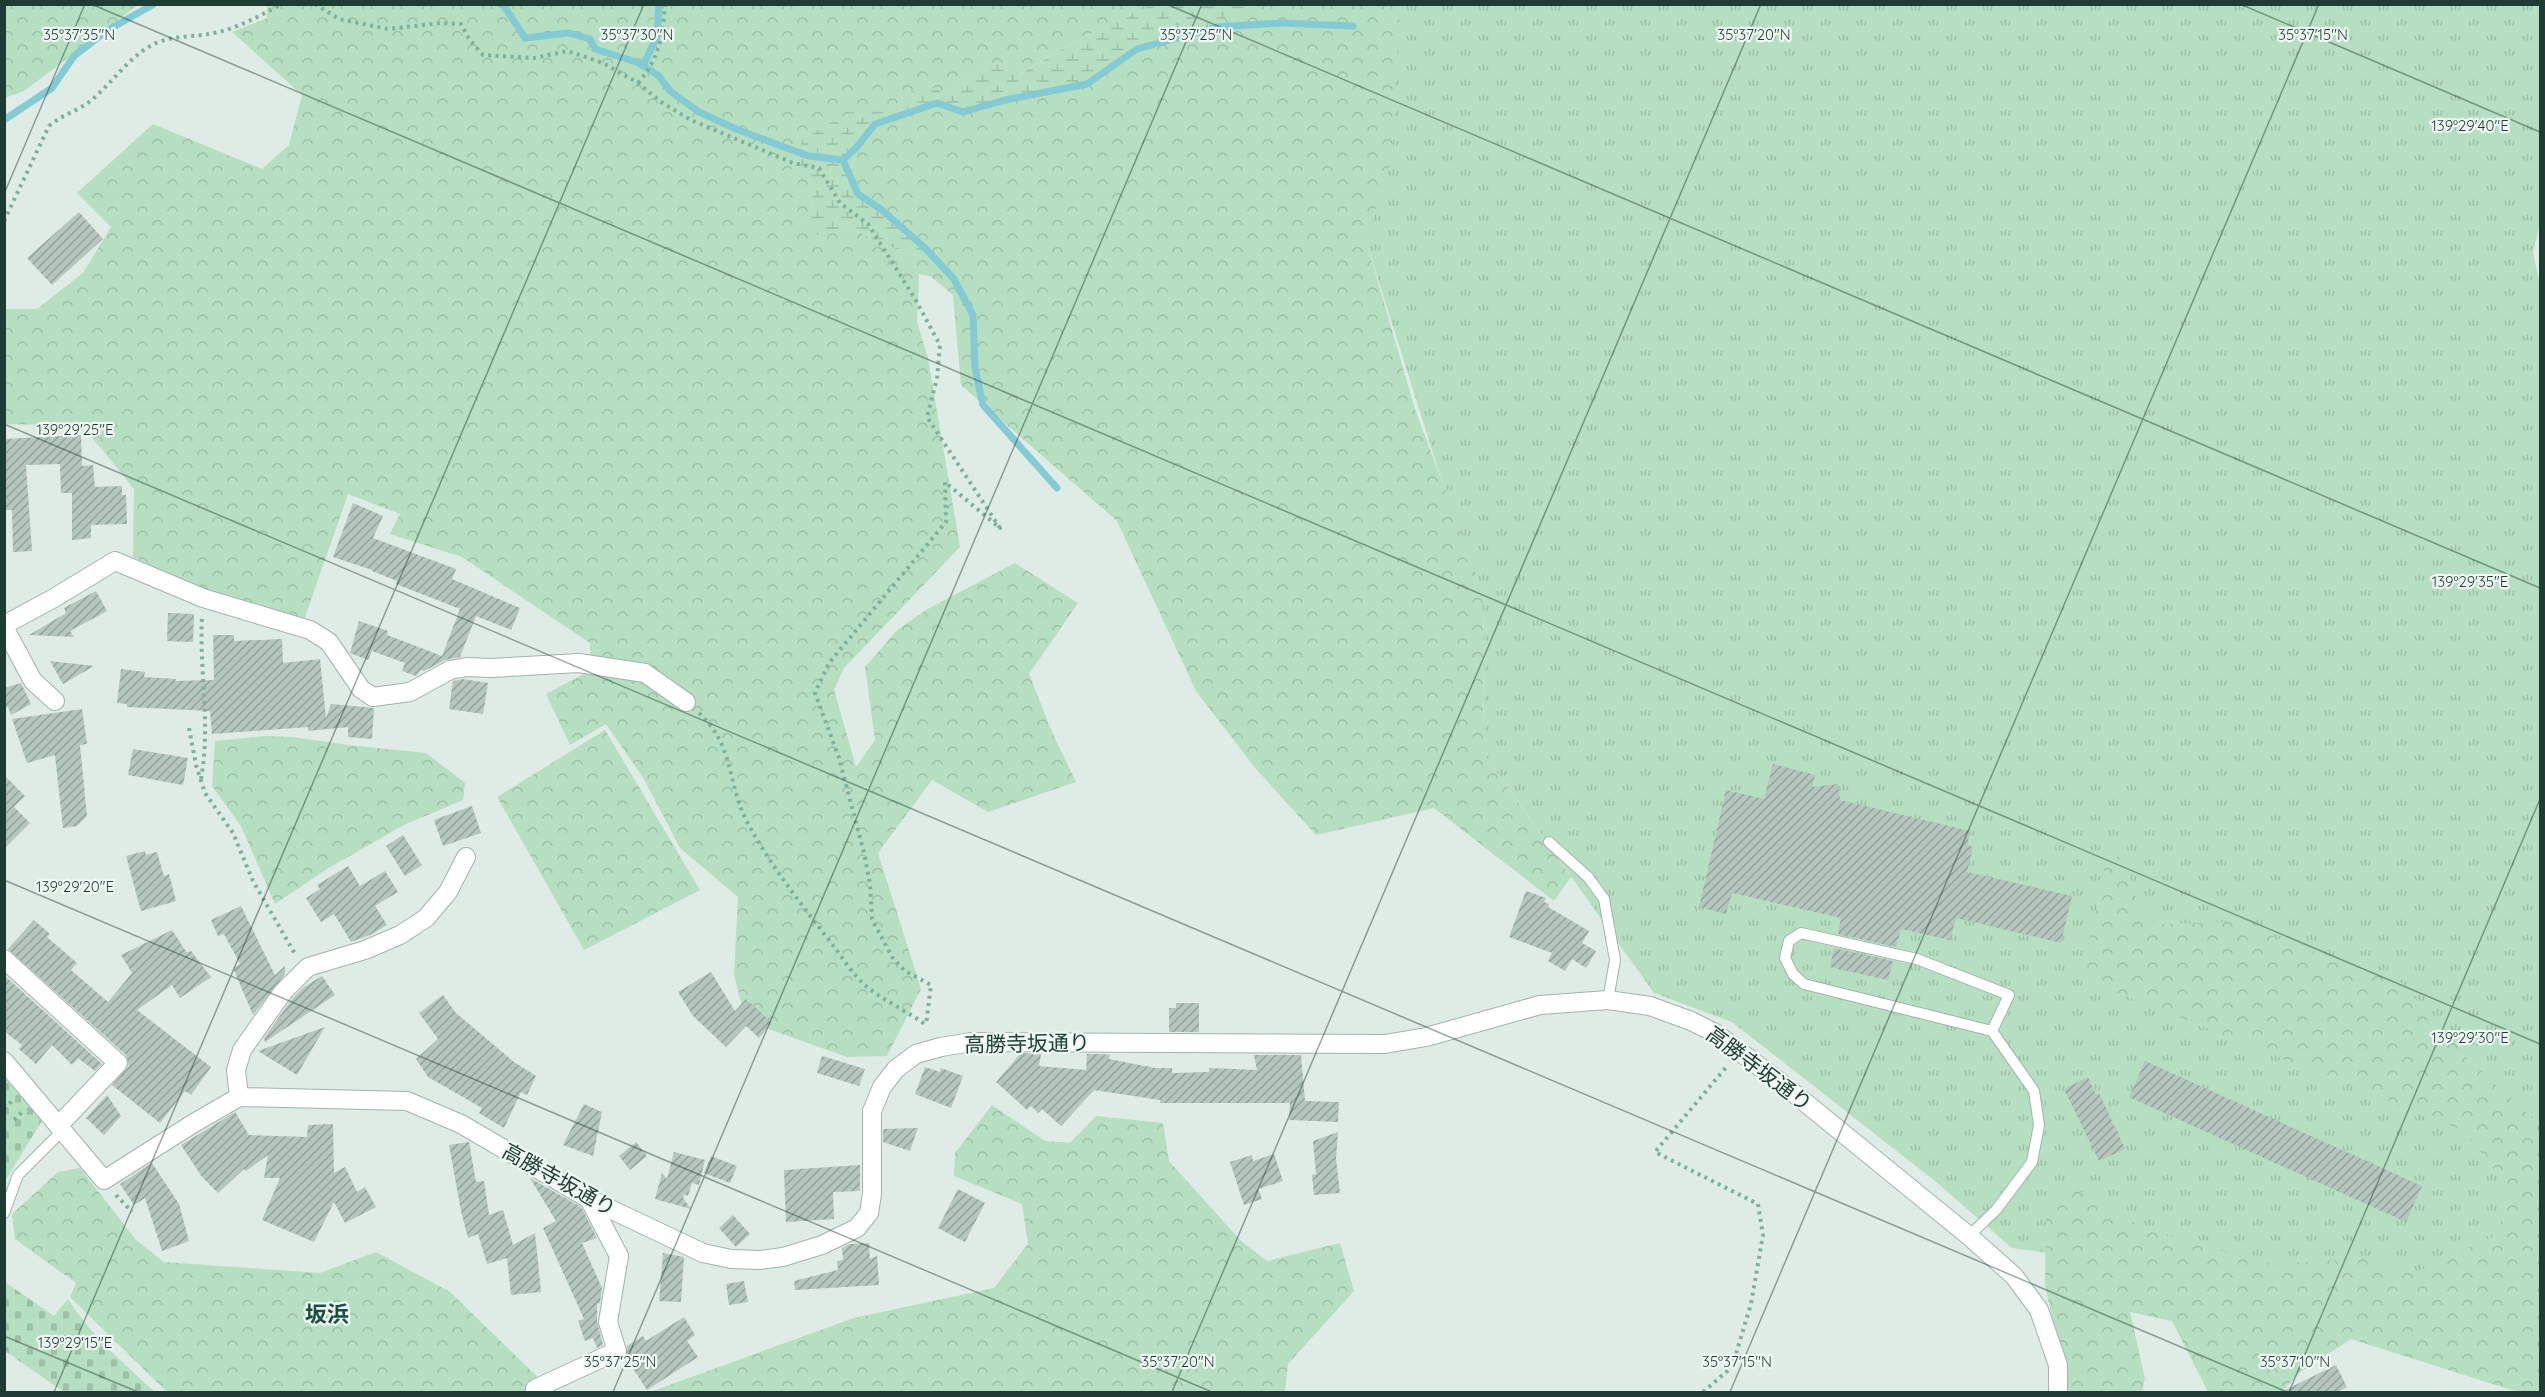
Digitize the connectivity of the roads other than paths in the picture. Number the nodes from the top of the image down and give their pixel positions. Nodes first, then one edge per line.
1 (4, 626) edge
2 (55, 701) dead end
3 (686, 702) road end
4 (1549, 842) dead end
5 (466, 857) dead end
6 (4, 959) edge
7 (1608, 1000) junction
8 (1992, 1031) junction
9 (4, 1061) edge
10 (239, 1097) junction
11 (61, 1127) junction
12 (589, 1199) junction
13 (4, 1213) edge
14 (1969, 1236) junction
15 (535, 1389) dead end
16 (2058, 1392) edge

1 - 2 street
1 - 3 street
4 - 7 lane
5 - 10 street
6 - 11 street
7 - 12 street, 高勝寺坂通り
7 - 14 street, 高勝寺坂通り
8 - 8 lane
8 - 14 lane
9 - 11 street
10 - 11 street
10 - 12 street, 高勝寺坂通り
11 - 13 lane
12 - 15 street
14 - 16 street, 高勝寺坂通り

